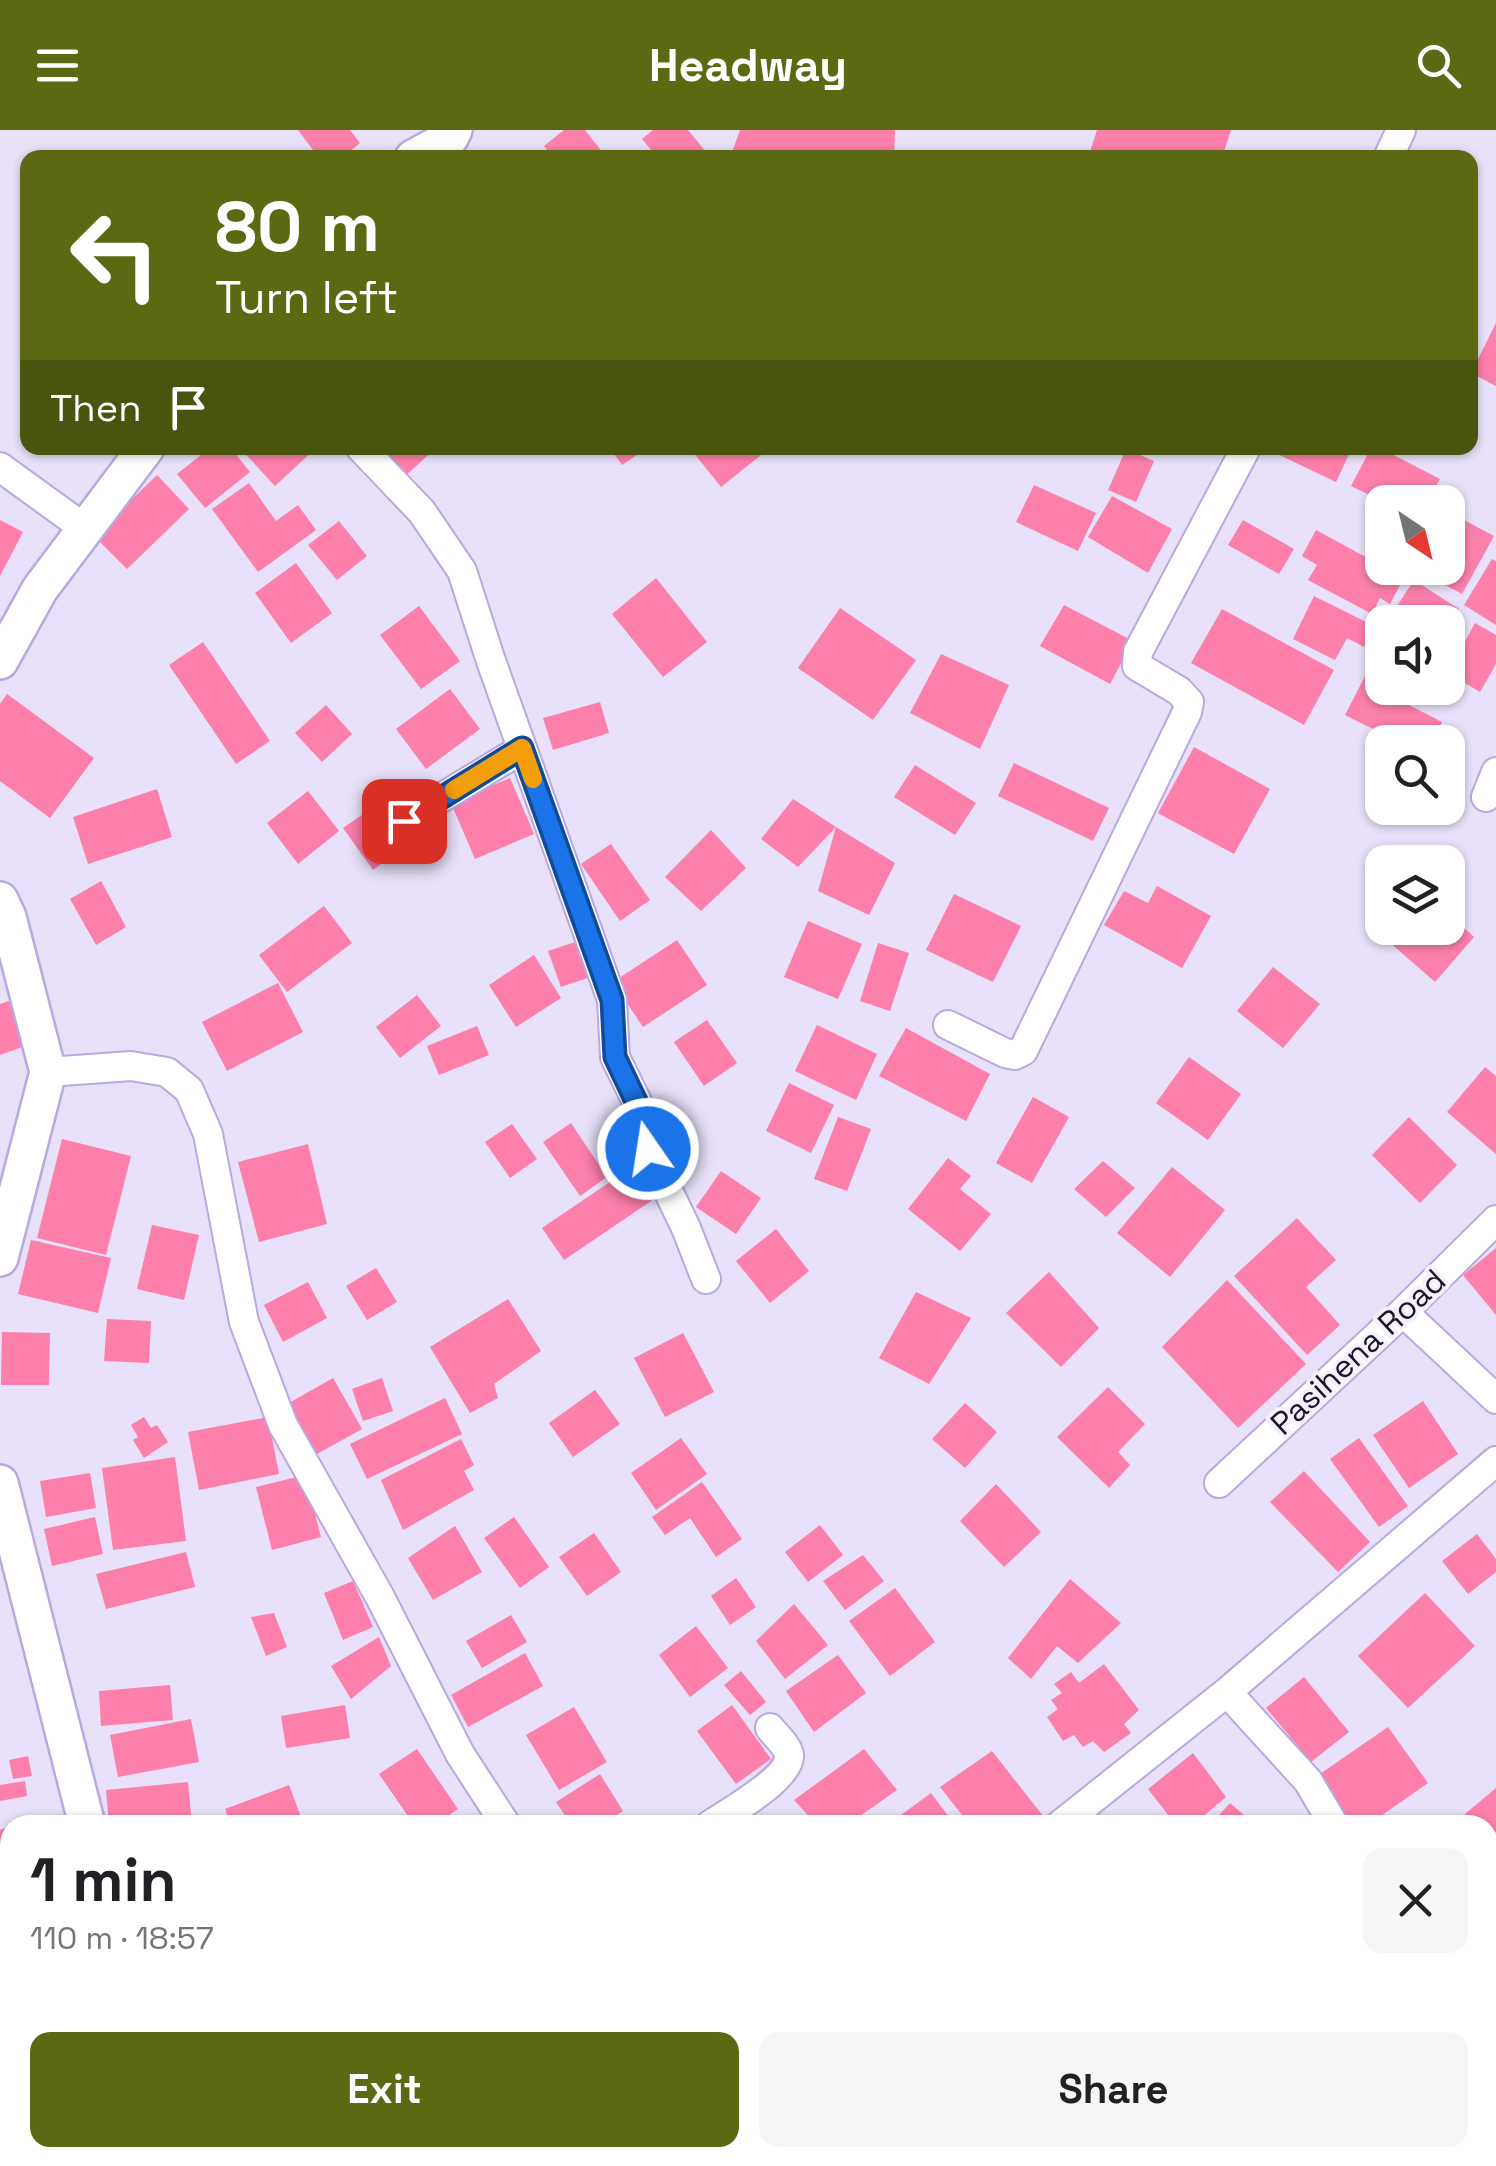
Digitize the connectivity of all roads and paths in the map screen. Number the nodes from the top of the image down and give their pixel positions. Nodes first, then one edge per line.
1 (454, 130) edge
2 (428, 150) edge
3 (141, 455) edge
4 (368, 455) edge
5 (1242, 455) edge
6 (0, 467) edge
7 (84, 528) junction
8 (0, 661) edge
9 (522, 748) junction
10 (404, 821) dead end
11 (0, 900) edge
12 (948, 1025) dead end
13 (48, 1072) junction
14 (1496, 1220) edge
15 (0, 1258) edge
16 (706, 1279) dead end
17 (1403, 1312) junction
18 (1496, 1399) edge
19 (1496, 1461) edge
20 (0, 1482) edge
21 (1219, 1483) dead end
22 (1227, 1692) junction
23 (770, 1728) dead end
24 (84, 1815) edge
25 (500, 1815) edge
26 (725, 1815) edge
27 (1073, 1815) edge
28 (1328, 1815) edge

1 - 2 street
3 - 7 street
4 - 9 street
5 - 12 street
6 - 7 street
7 - 8 street
9 - 10 street
9 - 16 street
11 - 13 street
13 - 15 street
13 - 25 street
14 - 17 street, Pasihena Road
17 - 18 street
17 - 21 street, Pasihena Road
19 - 22 street
20 - 24 street
22 - 27 street
22 - 28 street
23 - 26 street

